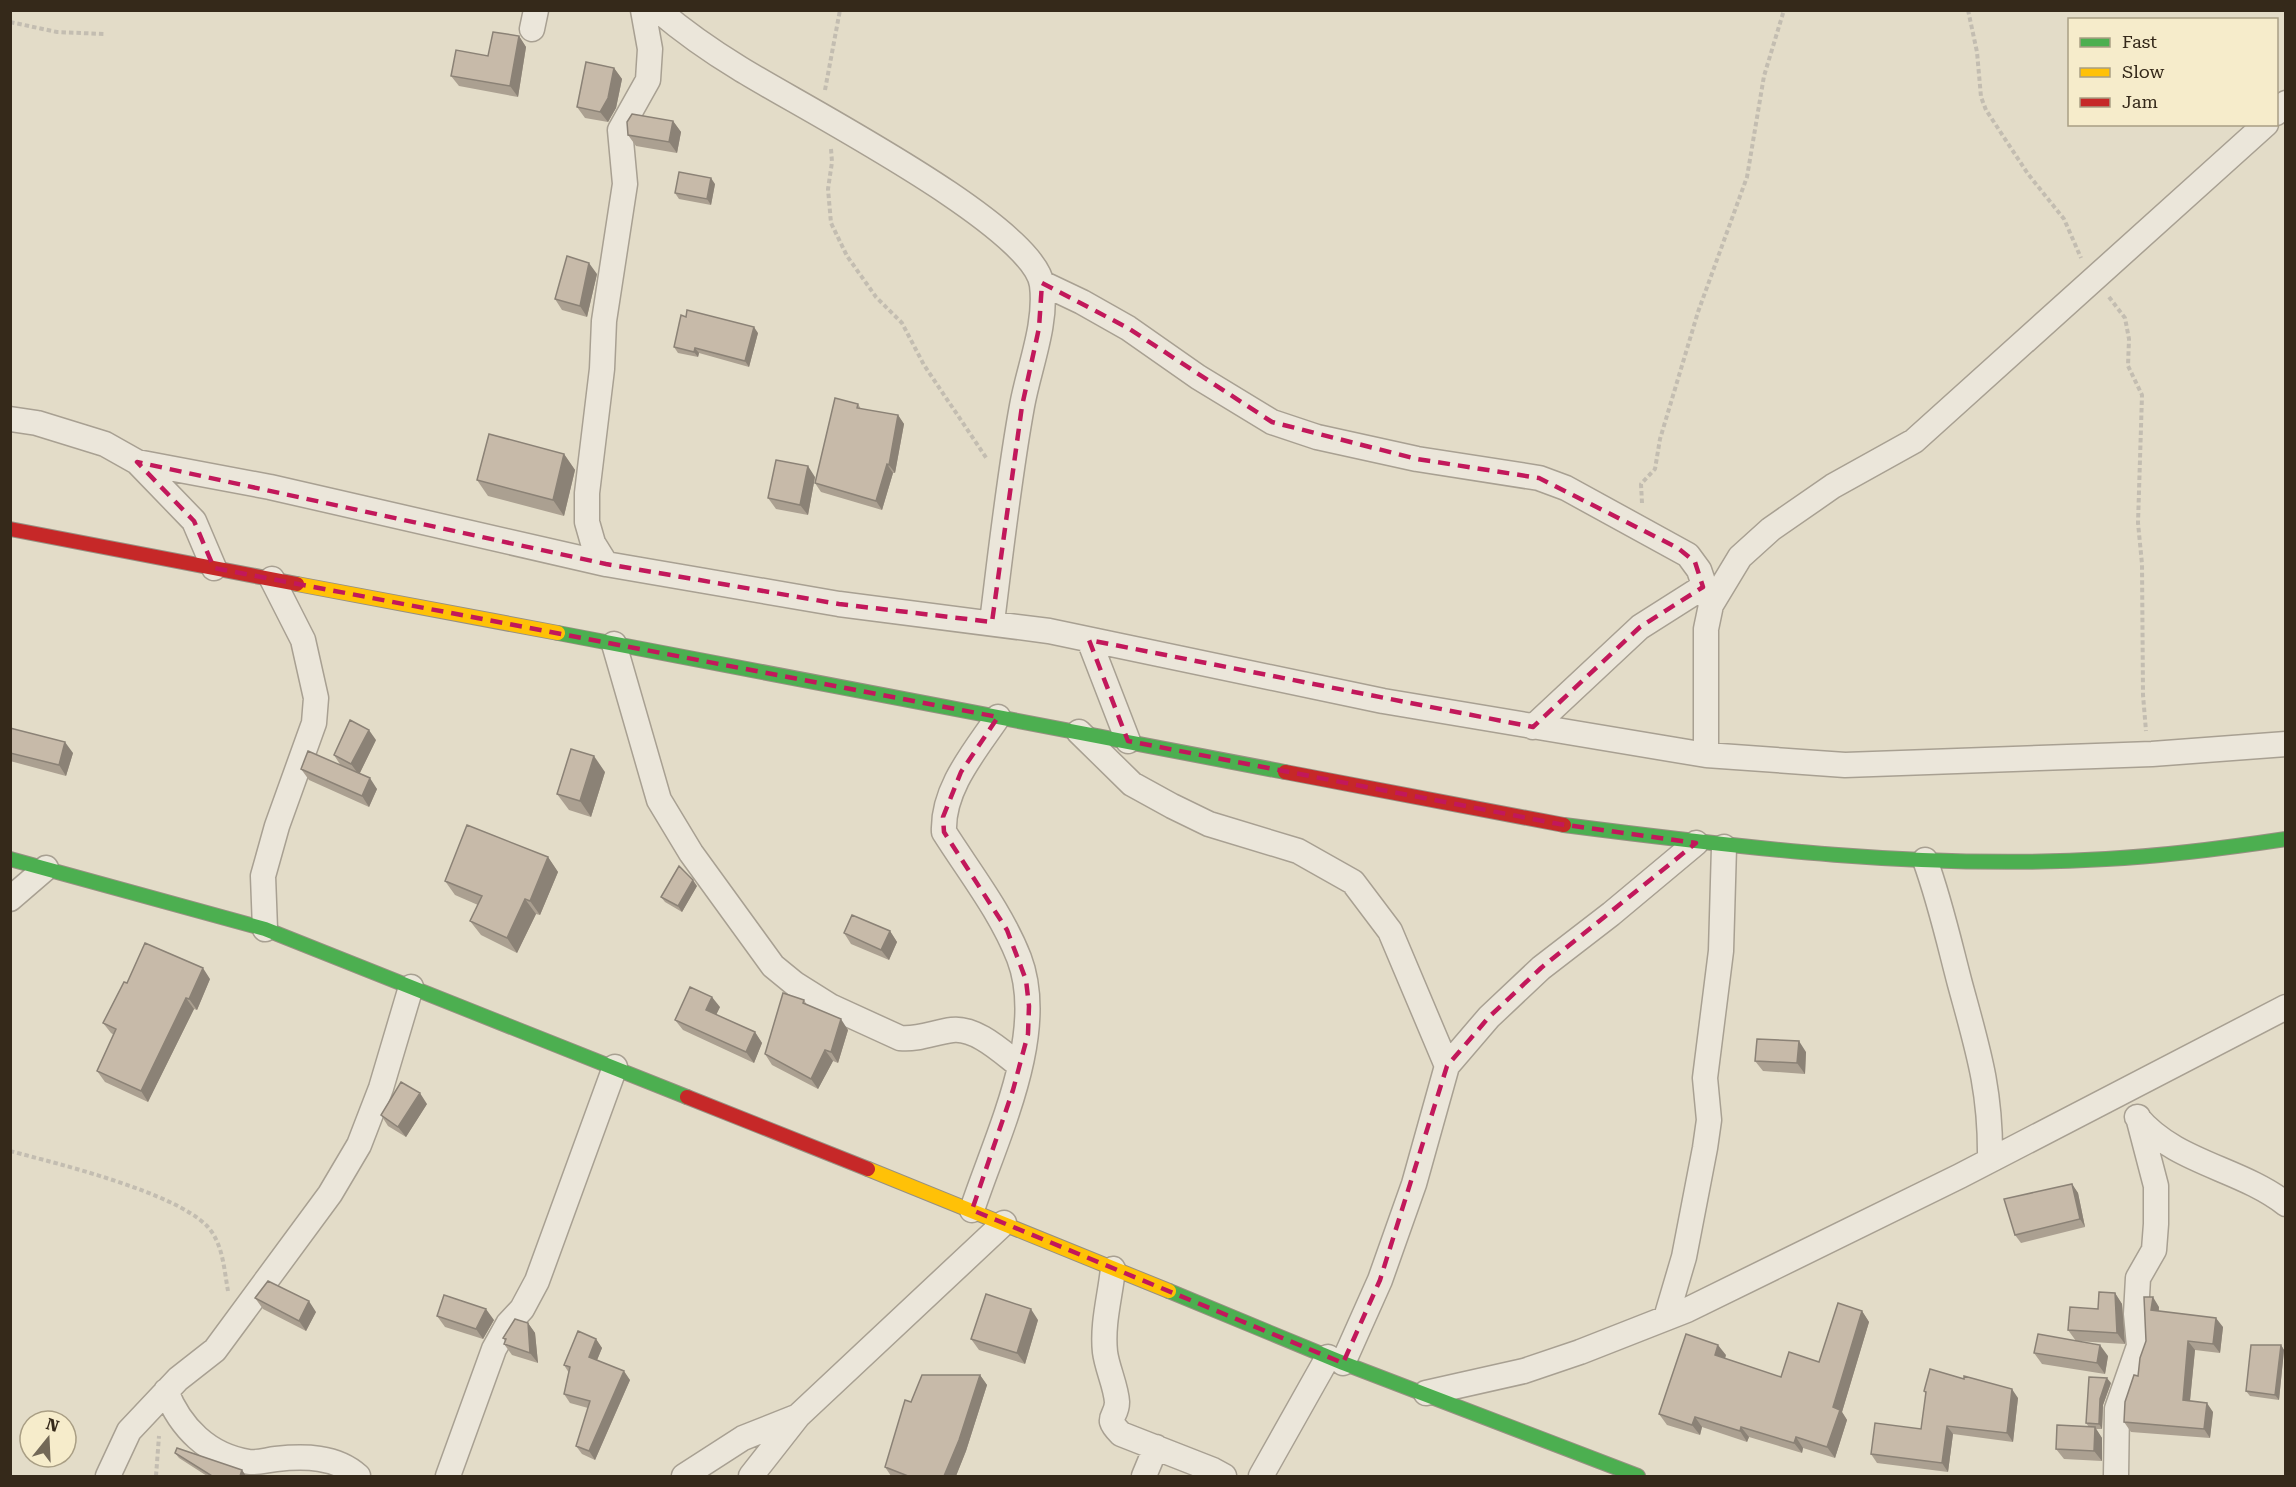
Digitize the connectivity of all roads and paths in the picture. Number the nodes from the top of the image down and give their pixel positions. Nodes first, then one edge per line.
1 (644, 10) edge
2 (658, 10) edge
3 (840, 10) edge
4 (1784, 10) edge
5 (1968, 10) edge
6 (10, 22) edge
7 (104, 34) dead end
8 (820, 117) junction
9 (2264, 126) edge
10 (2089, 281) junction
11 (1041, 283) junction
12 (10, 419) edge
13 (137, 462) junction
14 (991, 469) dead end
15 (10, 529) edge
16 (1648, 533) junction
17 (606, 564) junction
18 (214, 568) junction
19 (272, 579) junction
20 (1707, 596) junction
21 (992, 622) junction
22 (1089, 640) junction
23 (614, 645) junction
24 (998, 717) junction
25 (1533, 727) junction
26 (1079, 732) junction
27 (1128, 741) junction
28 (2286, 744) edge
29 (2152, 754) junction
30 (1706, 755) junction
31 (2286, 839) edge
32 (1696, 843) junction
33 (1724, 847) junction
34 (10, 859) edge
35 (1924, 860) junction
36 (46, 868) junction
37 (10, 899) edge
38 (265, 929) junction
39 (411, 987) junction
40 (2286, 1007) edge
41 (1019, 1065) junction
42 (1447, 1066) junction
43 (615, 1067) junction
44 (2127, 1089) junction
45 (2138, 1117) junction
46 (10, 1151) edge
47 (1990, 1160) junction
48 (2286, 1204) edge
49 (972, 1210) junction
50 (1004, 1223) junction
51 (1113, 1269) junction
52 (1666, 1318) junction
53 (229, 1330) junction
54 (1335, 1360) junction
55 (1426, 1393) junction
56 (168, 1396) junction
57 (798, 1416) junction
58 (1156, 1447) junction
59 (108, 1476) edge
60 (156, 1476) edge
61 (358, 1476) edge
62 (448, 1476) edge
63 (684, 1476) edge
64 (751, 1476) edge
65 (1144, 1476) edge
66 (1224, 1476) edge
67 (1261, 1476) edge
68 (1638, 1476) edge
69 (2116, 1476) edge

1 - 17 street
2 - 8 street
3 - 8 path
4 - 16 path
5 - 10 path
6 - 7 path
8 - 11 street
8 - 14 path
9 - 10 street
10 - 20 street
10 - 29 path
11 - 16 street
11 - 21 street
12 - 13 street
13 - 17 street
13 - 18 street
15 - 18 main road
16 - 20 street
17 - 21 street
18 - 19 main road
19 - 23 main road
19 - 38 street
20 - 25 street
20 - 30 street
21 - 22 street
22 - 25 street
22 - 27 street
23 - 24 main road
23 - 41 street
24 - 26 main road
24 - 41 street
25 - 30 street
26 - 27 main road
26 - 42 street
27 - 32 main road
28 - 29 street
29 - 30 street
31 - 35 main road
32 - 33 main road
32 - 42 street
33 - 35 main road
33 - 52 street
34 - 36 main road
35 - 47 street
36 - 37 street
36 - 38 main road
38 - 39 main road
39 - 43 main road
39 - 53 street
40 - 44 street
41 - 49 street
42 - 54 street
43 - 49 main road
43 - 62 street
44 - 45 street
44 - 47 street
45 - 48 street
45 - 69 street
46 - 53 path
47 - 52 street
49 - 50 main road
50 - 51 main road
50 - 57 street
51 - 54 main road
51 - 58 street
52 - 55 street
53 - 56 street
54 - 55 main road
54 - 67 street
55 - 68 main road
56 - 59 street
56 - 60 path
56 - 61 street
57 - 63 street
57 - 64 street
58 - 65 street
58 - 66 street

